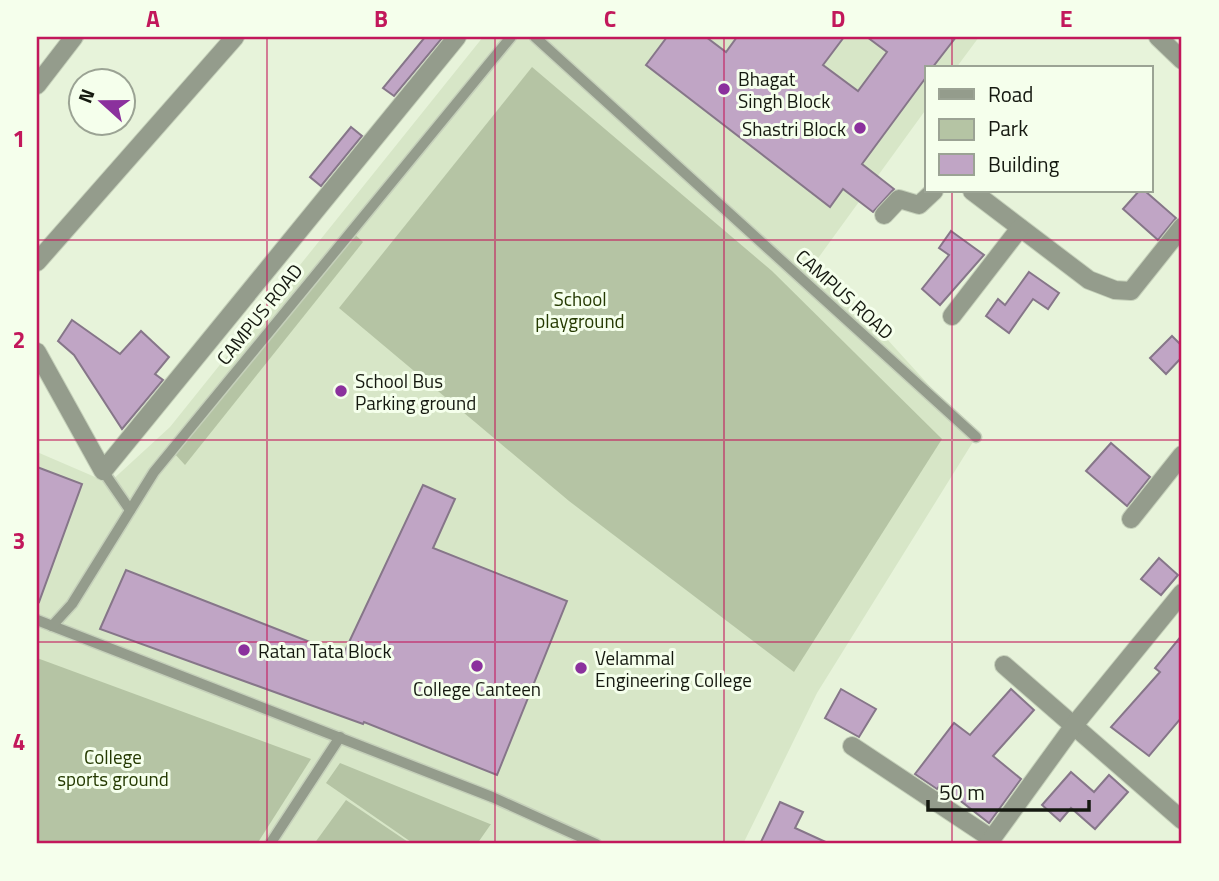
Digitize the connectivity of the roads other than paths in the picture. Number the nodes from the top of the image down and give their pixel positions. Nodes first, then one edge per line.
1 (74, 37) edge
2 (235, 37) edge
3 (457, 37) edge
4 (511, 37) edge
5 (535, 37) edge
6 (1158, 37) edge
7 (1182, 60) edge
8 (37, 85) edge
9 (933, 192) edge
10 (973, 192) edge
11 (884, 215) dead end
12 (1182, 227) edge
13 (1020, 228) junction
14 (37, 262) edge
15 (952, 316) dead end
16 (37, 352) edge
17 (976, 437) dead end
18 (1182, 455) edge
19 (103, 471) junction
20 (130, 510) junction
21 (1131, 519) dead end
22 (1182, 593) edge
23 (37, 620) edge
24 (52, 626) junction
25 (1004, 665) dead end
26 (1075, 724) junction
27 (340, 737) junction
28 (852, 747) dead end
29 (1182, 820) edge
30 (990, 842) edge
31 (270, 844) edge
32 (596, 844) edge

1 - 8 street
2 - 14 street
3 - 19 street
4 - 20 lane, CAMPUS ROAD
5 - 17 lane, CAMPUS ROAD
6 - 7 street
9 - 11 street
10 - 13 street
12 - 13 street
13 - 15 street
16 - 19 street
18 - 21 street
19 - 20 lane
20 - 24 lane, CAMPUS ROAD
22 - 26 street
23 - 24 lane
24 - 27 lane
25 - 26 street
26 - 29 street
26 - 30 street
27 - 31 lane
27 - 32 lane
28 - 30 street

